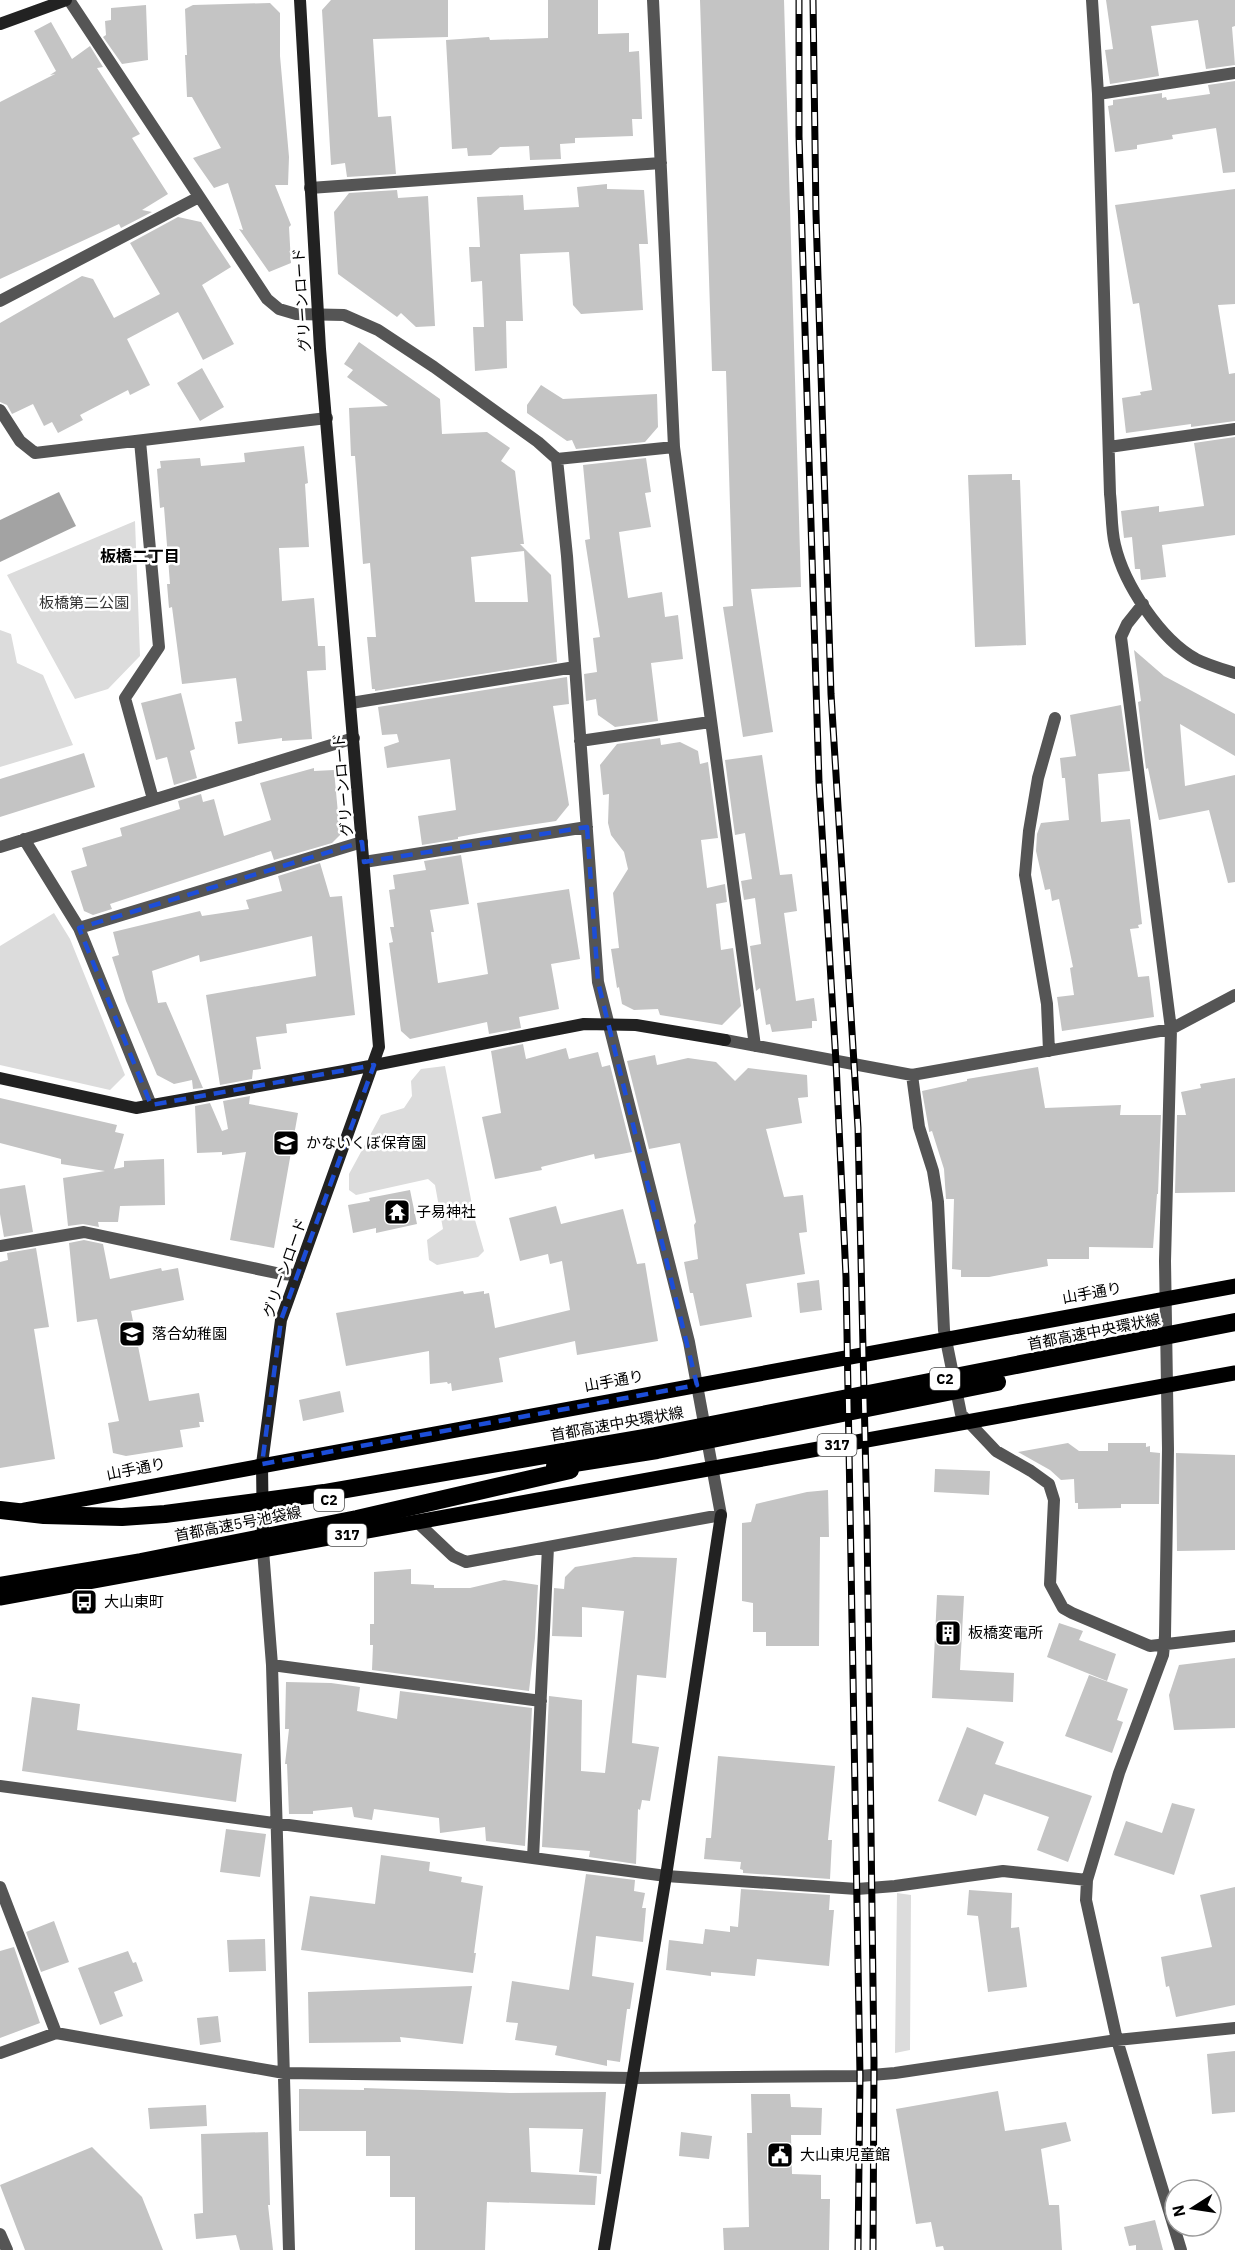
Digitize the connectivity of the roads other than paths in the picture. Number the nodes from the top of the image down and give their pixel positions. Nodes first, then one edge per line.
1 (67, 0) edge
2 (300, 0) edge
3 (653, 0) edge
4 (1092, 0) edge
5 (0, 24) edge
6 (1235, 73) edge
7 (1098, 94) junction
8 (661, 163) junction
9 (310, 188) junction
10 (199, 197) junction
11 (0, 301) edge
12 (318, 314) junction
13 (0, 410) edge
14 (327, 418) junction
15 (1235, 429) edge
16 (140, 441) junction
17 (674, 447) junction
18 (1109, 447) junction
19 (557, 459) junction
20 (1143, 604) junction
21 (575, 667) junction
22 (1235, 673) edge
23 (351, 703) junction
24 (1055, 718) dead end
25 (710, 722) junction
26 (354, 738) junction
27 (580, 741) junction
28 (153, 800) junction
29 (587, 827) junction
30 (24, 839) junction
31 (362, 842) junction
32 (0, 847) edge
33 (364, 862) junction
34 (79, 928) junction
35 (1235, 995) edge
36 (609, 1024) junction
37 (1171, 1029) junction
38 (755, 1046) junction
39 (1049, 1051) junction
40 (374, 1065) junction
41 (912, 1075) junction
42 (0, 1078) edge
43 (151, 1105) junction
44 (0, 1246) edge
45 (297, 1275) junction
46 (1235, 1286) edge
47 (1235, 1322) edge
48 (1235, 1334) edge
49 (1235, 1373) edge
50 (656, 1443) junction
51 (262, 1464) junction
52 (0, 1514) edge
53 (721, 1515) junction
54 (417, 1522) junction
55 (548, 1547) junction
56 (263, 1550) junction
57 (0, 1581) edge
58 (0, 1586) edge
59 (0, 1598) edge
60 (1235, 1636) edge
61 (1164, 1645) junction
62 (272, 1665) junction
63 (541, 1701) junction
64 (0, 1786) edge
65 (277, 1822) junction
66 (533, 1858) junction
67 (666, 1876) junction
68 (1087, 1880) junction
69 (0, 1887) edge
70 (1235, 2028) edge
71 (56, 2033) junction
72 (1117, 2040) junction
73 (0, 2053) edge
74 (284, 2073) junction
75 (633, 2078) junction
76 (0, 2235) edge
77 (7, 2250) edge
78 (289, 2250) edge
79 (604, 2250) edge
80 (1181, 2250) edge

1 - 5 street
1 - 10 street
2 - 9 street, グリーンロード
3 - 8 street
4 - 7 street
6 - 7 street
7 - 18 street
8 - 9 street
8 - 17 street
9 - 12 street, グリーンロード
10 - 11 street
10 - 12 street
12 - 14 street, グリーンロード
12 - 19 street
13 - 16 street
14 - 16 street
14 - 23 street, グリーンロード
15 - 18 street
16 - 28 street
17 - 19 street
17 - 25 street
18 - 20 street
19 - 21 street
20 - 22 street
20 - 37 street
21 - 23 street
21 - 27 street
23 - 26 street, グリーンロード
24 - 39 street
25 - 27 street
25 - 38 street
26 - 28 street
26 - 31 street, グリーンロード
27 - 29 street
28 - 30 street
29 - 33 street
29 - 36 street
30 - 32 street
30 - 34 street
31 - 33 street, グリーンロード
31 - 34 street
33 - 40 street, グリーンロード
34 - 43 street
35 - 37 street
36 - 38 street
36 - 40 street
36 - 53 street
37 - 39 street
37 - 61 street
38 - 41 street
39 - 41 street
40 - 43 street
40 - 45 street, グリーンロード
41 - 61 street
42 - 43 street
44 - 45 street
45 - 51 street, グリーンロード
46 - 51 main road, 山手通り
47 - 50 highway, 首都高速中央環状線 / C2
48 - 50 highway, 首都高速中央環状線 / C2
49 - 54 main road, 317
50 - 52 highway, 首都高速中央環状線 / C2
50 - 57 highway, 首都高速5号池袋線
50 - 58 highway, 首都高速5号池袋線
51 - 52 main road, 山手通り
51 - 56 street, グリーンロード
53 - 55 street
53 - 67 street
54 - 55 street
54 - 56 main road, 317
55 - 63 street
56 - 59 main road, 317
56 - 62 street
60 - 61 street
61 - 68 street
62 - 63 street
62 - 65 street
63 - 66 street
64 - 65 street
65 - 66 street
65 - 74 street
66 - 67 street
67 - 68 street
67 - 75 street
68 - 72 street
69 - 71 street
70 - 72 street
71 - 73 street
71 - 74 street
72 - 75 street
72 - 80 street
74 - 75 street
74 - 78 street
75 - 79 street
76 - 77 street

